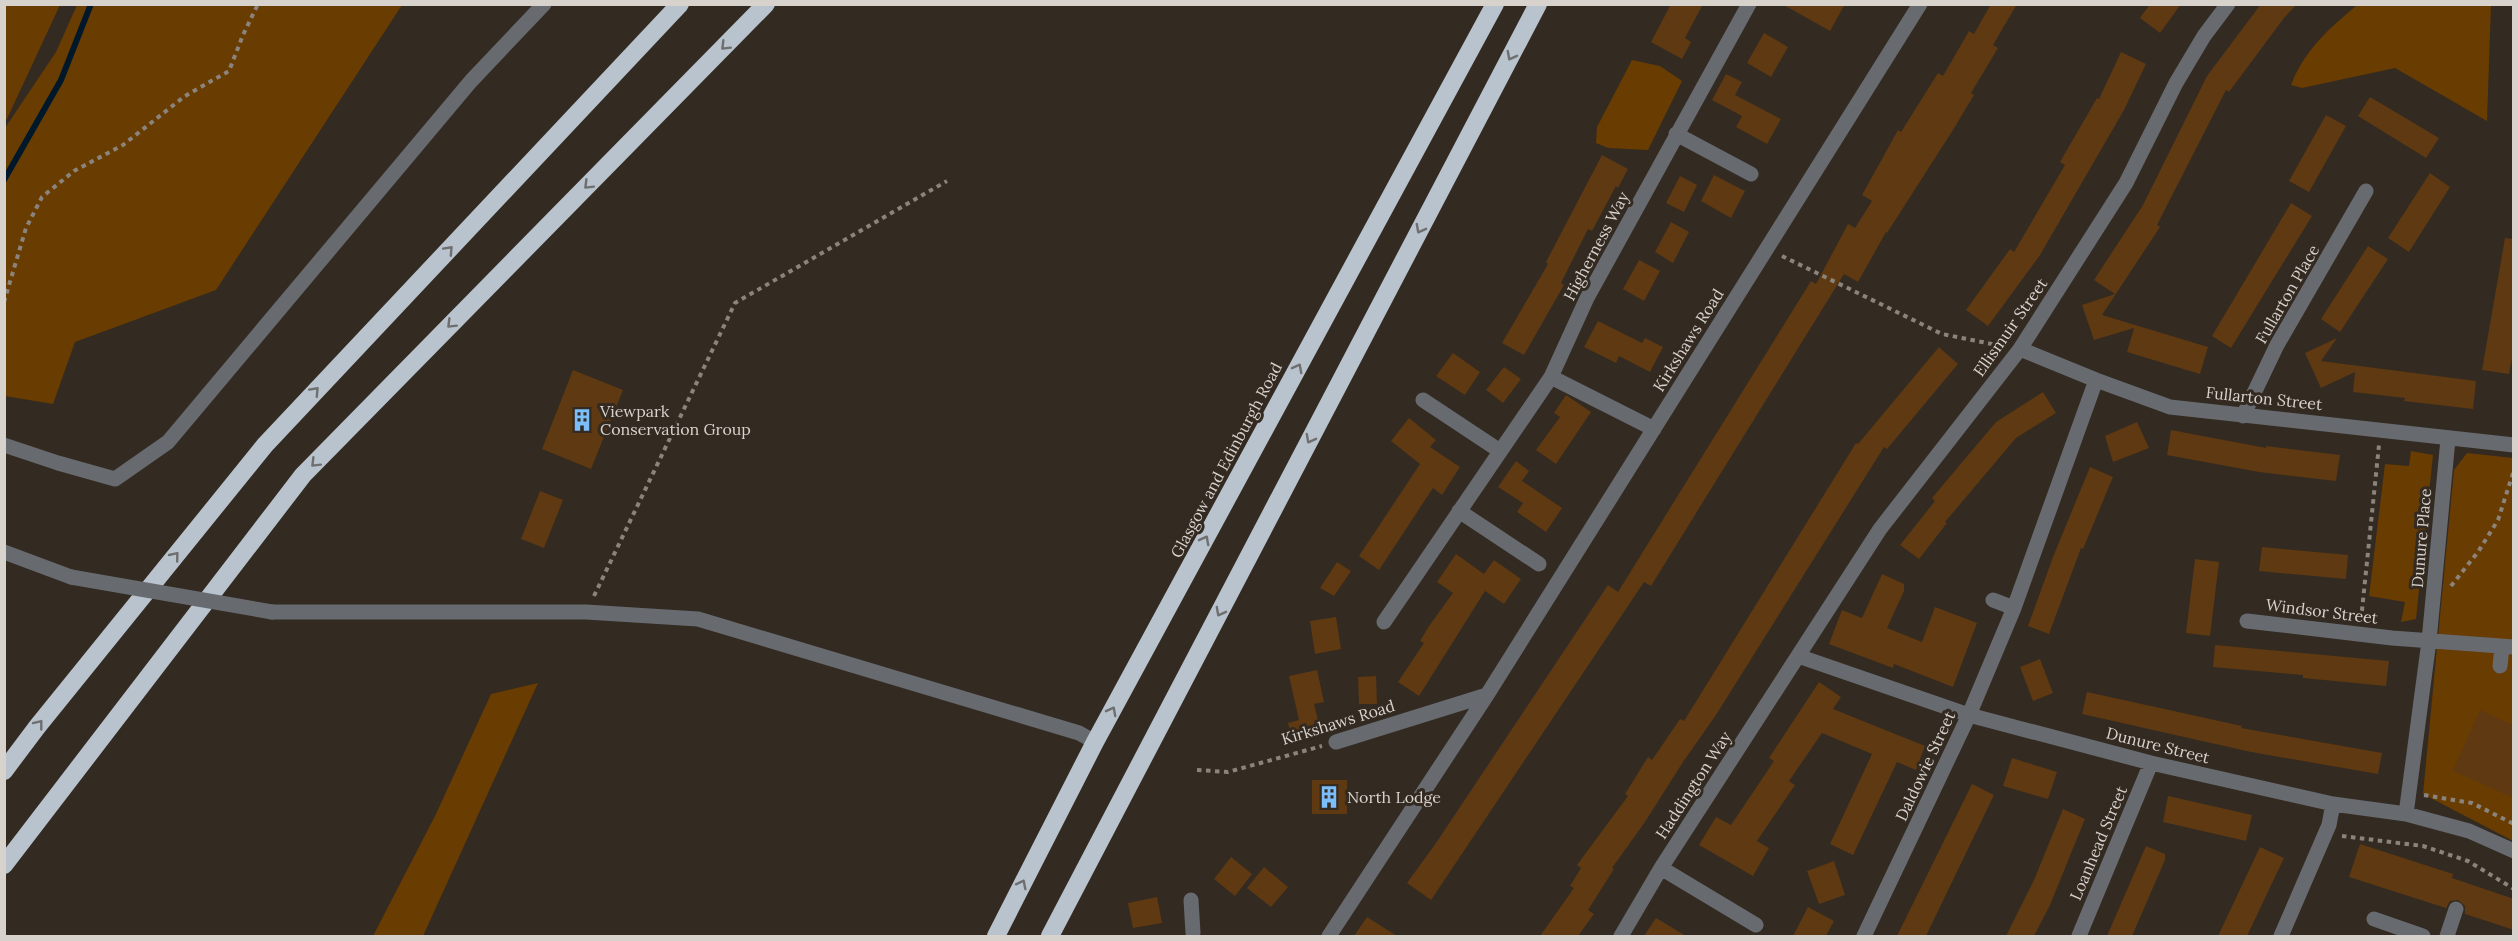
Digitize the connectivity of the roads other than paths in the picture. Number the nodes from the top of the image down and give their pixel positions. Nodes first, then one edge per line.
1 (544, 4) edge
2 (680, 4) edge
3 (766, 4) edge
4 (1495, 4) edge
5 (1538, 4) edge
6 (1749, 4) edge
7 (1920, 4) edge
8 (2228, 4) edge
9 (1676, 134) junction
10 (1751, 174) dead end
11 (2366, 191) dead end
12 (2020, 350) junction
13 (1551, 377) junction
14 (2096, 380) junction
15 (1423, 400) dead end
16 (2243, 416) junction
17 (1654, 429) junction
18 (2448, 439) junction
19 (4, 445) edge
20 (2514, 445) edge
21 (1500, 451) junction
22 (1459, 511) junction
23 (4, 552) edge
24 (1539, 564) dead end
25 (1993, 600) dead end
26 (2014, 608) junction
27 (2247, 621) dead end
28 (1384, 622) dead end
29 (2429, 641) junction
30 (2508, 647) edge
31 (1798, 656) junction
32 (2500, 666) dead end
33 (1487, 695) junction
34 (1969, 715) junction
35 (1095, 742) junction
36 (1336, 742) road end
37 (2151, 763) junction
38 (4, 771) edge
39 (2333, 804) junction
40 (2406, 814) junction
41 (2514, 851) edge
42 (4, 865) edge
43 (1661, 868) junction
44 (1191, 900) dead end
45 (2456, 909) dead end
46 (2374, 919) dead end
47 (1756, 925) dead end
48 (1192, 935) edge
49 (996, 936) edge
50 (1050, 936) edge
51 (1208, 936) edge
52 (1329, 936) edge
53 (1622, 936) edge
54 (1864, 936) edge
55 (2079, 936) edge
56 (2281, 936) edge
57 (2423, 936) edge
58 (2447, 936) edge

1 - 19 street
38 -> 2 highway
3 -> 42 highway
35 -> 4 highway, Glasgow and Edinburgh Road
5 -> 50 highway
6 - 9 street, Higherness Way
7 - 17 street, Kirkshaws Road
8 - 12 street, Ellismuir Street
9 - 10 street
9 - 13 street, Higherness Way
11 - 16 street, Fullarton Place
12 - 14 street, Fullarton Street
12 - 31 street, Ellismuir Street
13 - 17 street
13 - 21 street, Higherness Way
14 - 16 street, Fullarton Street
14 - 26 street, Daldowie Street
15 - 21 street
16 - 18 street, Fullarton Street
17 - 33 street, Kirkshaws Road
18 - 20 street, Fullarton Street
18 - 29 street, Dunure Place
21 - 22 street, Higherness Way
22 - 24 street
22 - 28 street, Higherness Way
23 - 35 street, bridge
25 - 26 street
26 - 34 street, Daldowie Street
27 - 29 street, Windsor Street
29 - 30 street
29 - 40 street, Dunure Place
30 - 32 street
31 - 34 street, Dunure Street
31 - 43 street, Haddington Way
33 - 36 street, Kirkshaws Road
33 - 52 street, Kirkshaws Road
34 - 37 street, Dunure Street
34 - 54 street, Daldowie Street
49 -> 35 highway, Glasgow and Edinburgh Road
37 - 39 street, Dunure Street
37 - 55 street, Loanhead Street
39 - 40 street, Dunure Street
39 - 56 street
40 - 41 street, Dunure Street
43 - 47 street
43 - 53 street, Haddington Way
44 - 48 street
45 - 58 street
46 - 57 street
48 - 51 street

